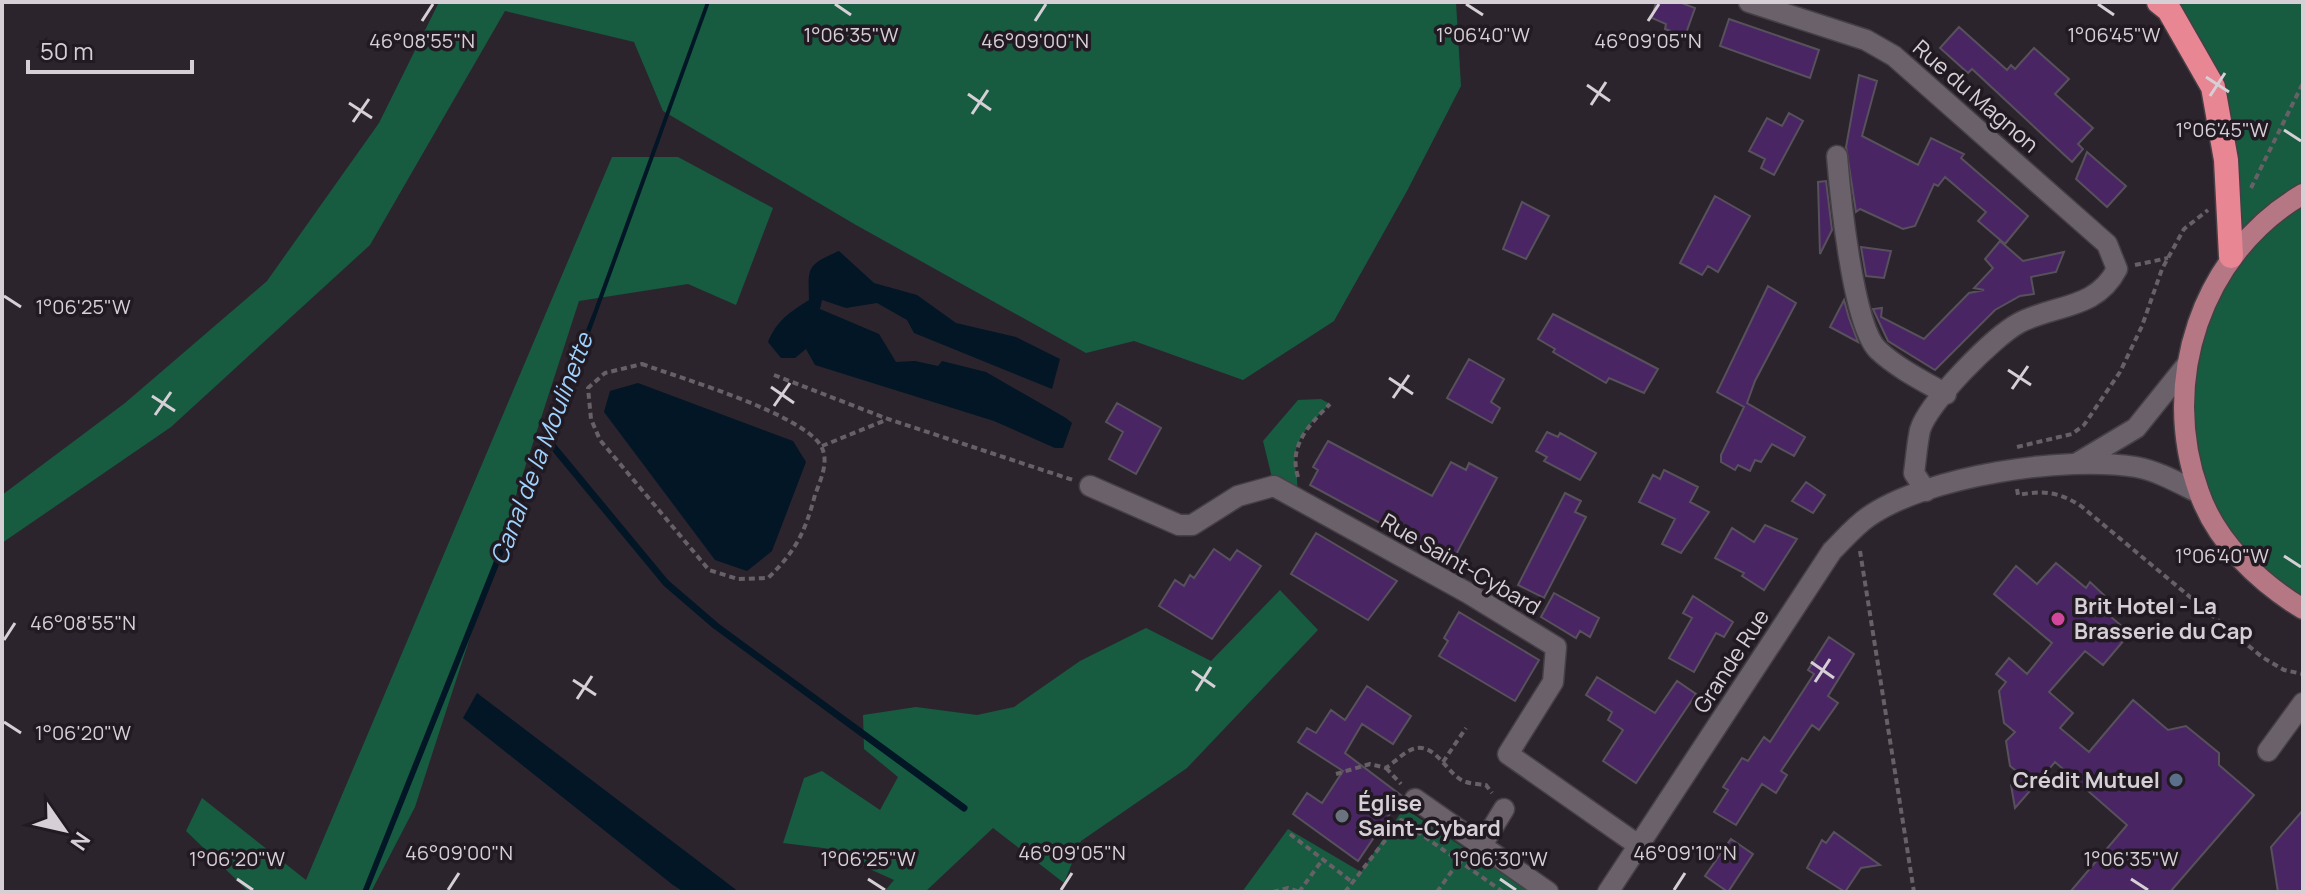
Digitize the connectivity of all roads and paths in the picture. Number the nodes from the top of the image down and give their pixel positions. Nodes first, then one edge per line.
1 (1749, 2) edge
2 (2159, 2) edge
3 (2303, 83) edge
4 (1837, 156) dead end
5 (2303, 194) edge
6 (2228, 199) junction
7 (2231, 256) junction
8 (2168, 258) junction
9 (2117, 269) junction
10 (2185, 367) junction
11 (774, 375) dead end
12 (1946, 394) junction
13 (1330, 404) dead end
14 (888, 419) junction
15 (822, 446) junction
16 (2079, 462) junction
17 (2012, 471) junction
18 (1090, 486) joint
19 (1926, 491) junction
20 (2199, 493) junction
21 (1295, 498) junction
22 (1851, 532) junction
23 (2303, 609) edge
24 (2303, 674) edge
25 (2303, 703) edge
26 (1466, 728) dead end
27 (2268, 751) dead end
28 (1443, 762) junction
29 (1336, 774) dead end
30 (1415, 799) dead end
31 (1504, 809) joint
32 (1290, 834) dead end
33 (1482, 845) junction
34 (1638, 845) junction
35 (1323, 859) junction
36 (1459, 861) junction
37 (1352, 882) junction
38 (1273, 892) edge
39 (1299, 892) edge
40 (1345, 892) edge
41 (1437, 892) edge
42 (1503, 892) edge
43 (1548, 892) edge
44 (1608, 892) edge
45 (1914, 892) edge

1 - 9 street, Rue du Magnon
2 - 6 highway
3 - 6 path
4 - 12 street
5 - 7 main road
6 - 7 highway
6 - 8 path
7 - 10 main road
8 - 9 path
8 - 17 path
9 - 12 street
10 - 16 street, Grande Rue
10 - 20 main road
11 - 14 path
12 - 19 street
13 - 21 path
14 - 15 path
14 - 18 path
15 - 15 path
16 - 17 street, Grande Rue
16 - 20 street, Grande Rue
17 - 19 street, Grande Rue
17 - 24 path
18 - 21 street, Rue Saint-Cybard
19 - 22 street, Grande Rue
20 - 23 main road
21 - 34 street, Rue Saint-Cybard
22 - 34 street, Grande Rue
22 - 45 path
25 - 27 street
26 - 28 path
28 - 29 path
28 - 31 path
30 - 33 street
31 - 33 street
32 - 35 path
33 - 43 street
34 - 44 street, Grande Rue
35 - 37 path
35 - 39 path
36 - 37 path
36 - 41 path
36 - 42 path
37 - 40 path
38 - 39 path

